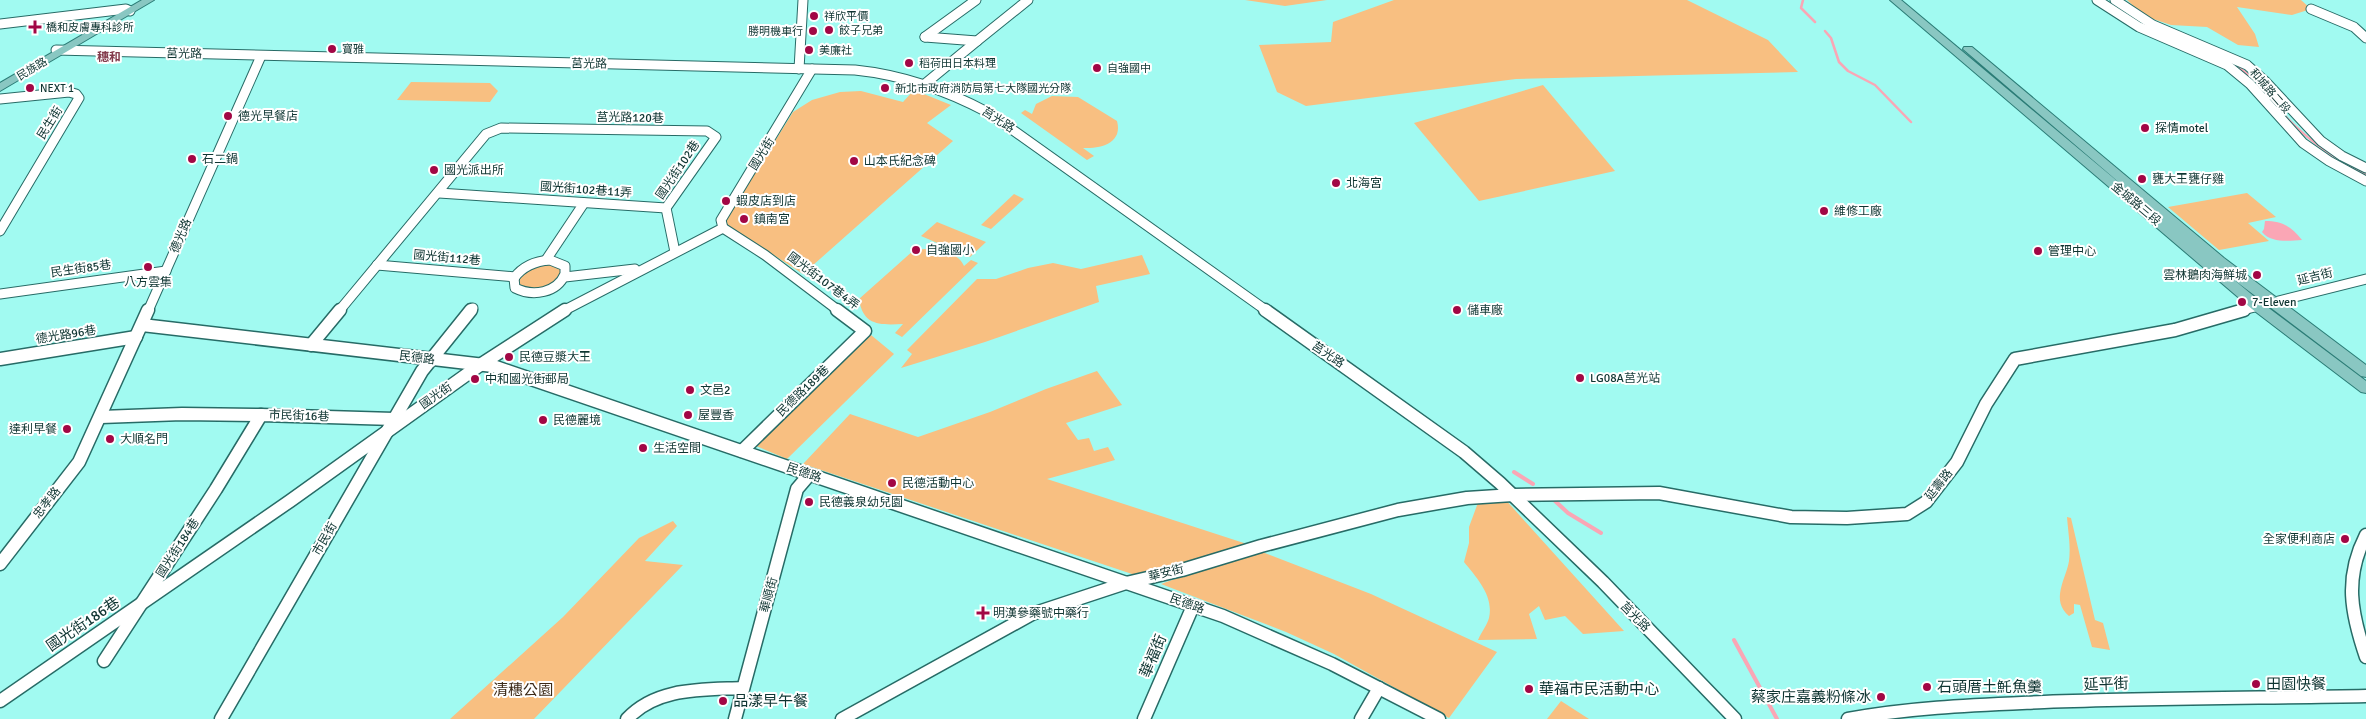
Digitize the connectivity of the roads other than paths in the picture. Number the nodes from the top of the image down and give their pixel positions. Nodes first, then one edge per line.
1 (141, 0) edge
2 (149, 0) edge
3 (803, 0) edge
4 (976, 0) edge
5 (1028, 0) edge
6 (1894, 0) edge
7 (1908, 0) edge
8 (2097, 0) edge
9 (2115, 0) edge
10 (2311, 9) dead end
11 (125, 11) junction
12 (1917, 13) junction
13 (0, 25) edge
14 (2366, 38) edge
15 (977, 41) junction
16 (60, 50) junction
17 (261, 56) junction
18 (799, 69) junction
19 (812, 69) junction
20 (0, 82) edge
21 (926, 83) junction
22 (0, 88) edge
23 (0, 99) edge
24 (712, 135) joint
25 (2366, 168) edge
26 (2366, 181) edge
27 (439, 193) junction
28 (584, 203) junction
29 (666, 208) junction
30 (723, 228) junction
31 (0, 231) edge
32 (675, 252) junction
33 (546, 260) junction
34 (377, 265) junction
35 (644, 268) junction
36 (166, 271) junction
37 (515, 277) junction
38 (565, 277) junction
39 (2366, 279) edge
40 (0, 294) edge
41 (2271, 302) junction
42 (2257, 306) junction
43 (473, 308) dead end
44 (142, 325) junction
45 (865, 330) joint
46 (136, 337) junction
47 (311, 345) junction
48 (0, 359) edge
49 (430, 360) junction
50 (480, 365) junction
51 (2366, 372) edge
52 (2366, 388) edge
53 (261, 415) junction
54 (100, 417) junction
55 (394, 419) junction
56 (388, 430) junction
57 (91, 439) joint
58 (742, 451) junction
59 (809, 475) junction
60 (216, 490) joint
61 (1513, 495) junction
62 (2366, 536) edge
63 (0, 564) edge
64 (1126, 583) junction
65 (140, 606) junction
66 (1193, 606) junction
67 (2366, 657) edge
68 (104, 660) dead end
69 (744, 688) junction
70 (1379, 688) junction
71 (2366, 696) edge
72 (0, 701) edge
73 (1423, 715) edge
74 (221, 719) edge
75 (627, 719) edge
76 (735, 719) edge
77 (842, 719) edge
78 (1144, 719) edge
79 (1361, 719) edge
80 (1439, 719) edge
81 (1736, 719) edge
82 (1848, 719) edge

1 - 11 main road
2 - 11 main road
3 - 18 street
4 - 15 street
5 - 15 street
6 - 12 main road
7 - 12 main road
8 - 26 street, 和城路二段
9 - 25 street, 和城路二段
10 - 14 street
11 - 13 street
11 - 16 main road
12 - 41 main road, 金城路三段
12 - 42 main road, 金城路三段
15 - 21 street
16 - 17 street, 莒光路
16 - 20 main road, 民族路
16 - 22 main road, 民族路
17 - 18 street, 莒光路
17 - 36 street, 德光路
18 - 19 street, 莒光路
19 - 21 street, 莒光路
19 - 30 street, 國光街
21 - 61 street, 莒光路
23 - 31 street, 民生街
24 - 27 street, 莒光路120巷
24 - 29 street, 國光街102巷
27 - 28 street, 國光街102巷11弄
27 - 34 street, 莒光路120巷
28 - 29 street, 國光街102巷11弄
28 - 33 street
29 - 32 street, 國光街102巷
30 - 32 street, 國光街
30 - 45 street, 國光街107巷4弄
32 - 35 street, 國光街
33 - 37 street
33 - 38 street
34 - 37 street, 國光街112巷
34 - 47 street, 莒光路120巷
35 - 38 street
35 - 50 street, 國光街
36 - 40 street, 民生街85巷
36 - 44 street, 德光路
37 - 38 street
39 - 41 street, 延吉街
41 - 42 street, 延壽路
41 - 51 main road, 金城路三段
42 - 52 main road, 金城路三段
42 - 61 street, 延壽路
43 - 49 street, 市民街
44 - 46 street, 德光路
44 - 47 street, 民德路
45 - 58 street, 民德路189巷
46 - 48 street, 德光路96巷
46 - 54 street, 德光路
47 - 49 street, 民德路
49 - 50 street, 民德路
49 - 55 street, 市民街
50 - 56 street, 國光街
50 - 58 street, 民德路
53 - 54 street
53 - 55 street, 市民街16巷
53 - 60 street, 市民街16巷
54 - 57 street, 德光路
55 - 56 street, 市民街
56 - 65 street, 國光街
56 - 74 street, 市民街
57 - 63 street, 忠孝路
58 - 59 street, 民德路
59 - 64 street, 民德路
59 - 69 street, 華順街
60 - 65 street, 國光街184巷
61 - 64 street, 華安街
61 - 81 street, 莒光路
62 - 67 street
64 - 66 street, 民德路
64 - 77 street, 華安街
65 - 68 street, 國光街
65 - 72 street, 國光街186巷
66 - 70 street, 民德路
66 - 78 street, 華福街
69 - 75 street
69 - 76 street, 華順街
70 - 73 street, 民德路
70 - 79 street
71 - 82 street, 延平街
73 - 80 street, 民德路

